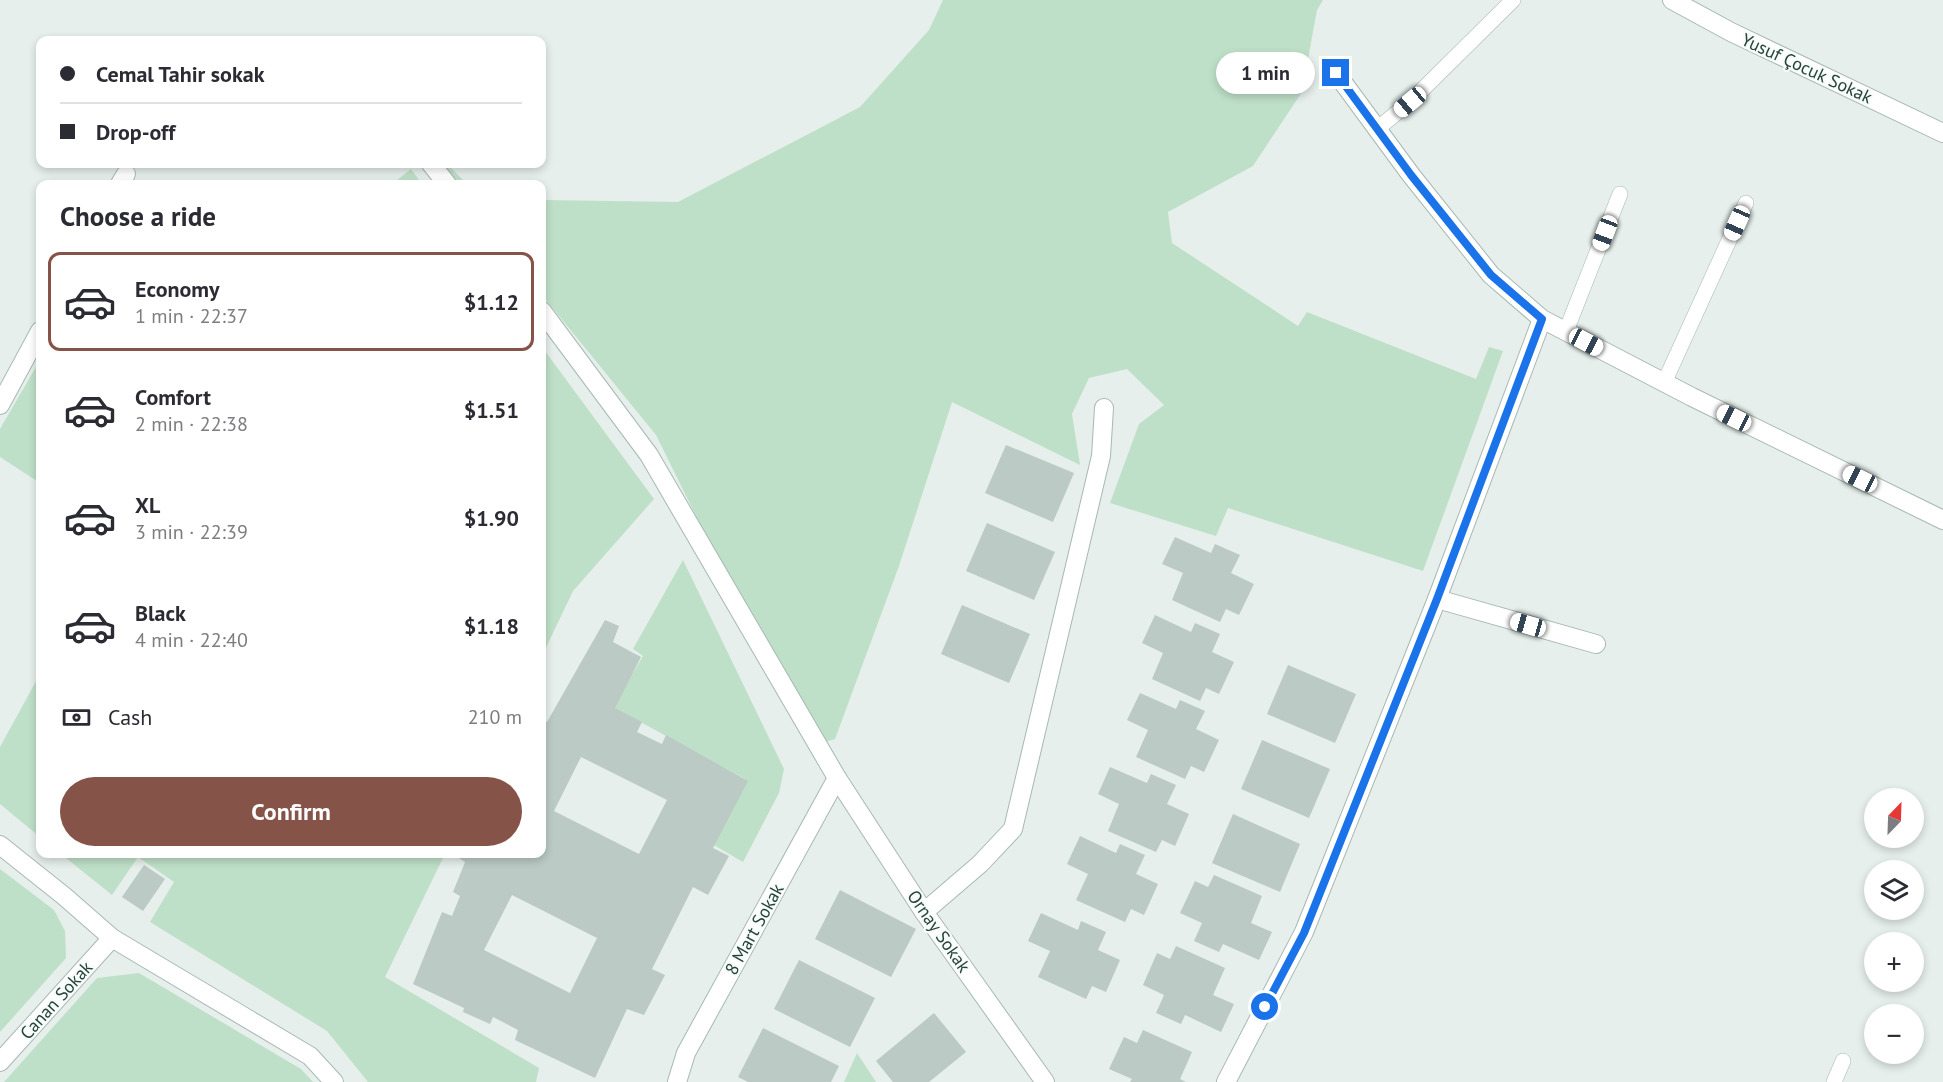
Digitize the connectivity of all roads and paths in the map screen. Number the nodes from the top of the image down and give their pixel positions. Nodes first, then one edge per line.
1 (1513, 0) edge
2 (1672, 0) edge
3 (1336, 73) dead end
4 (1377, 129) junction
5 (1943, 133) edge
6 (434, 168) edge
7 (444, 180) edge
8 (1620, 194) dead end
9 (1746, 203) dead end
10 (546, 316) edge
11 (1542, 319) junction
12 (1566, 331) junction
13 (36, 338) edge
14 (1664, 383) junction
15 (0, 405) edge
16 (1104, 408) dead end
17 (1943, 520) edge
18 (1437, 599) junction
19 (1596, 644) dead end
20 (837, 778) junction
21 (0, 845) edge
22 (924, 912) junction
23 (112, 938) junction
24 (1843, 1061) dead end
25 (0, 1062) edge
26 (334, 1082) edge
27 (676, 1082) edge
28 (1045, 1082) edge
29 (1226, 1082) edge
30 (1834, 1082) edge

1 - 4 lane
2 - 5 street, Yusuf Çocuk Sokak
3 - 4 street
4 - 11 street
6 - 7 street
8 - 12 lane
9 - 14 lane
10 - 20 street, Ornay Sokak
11 - 12 street
11 - 18 street
12 - 14 street
13 - 15 street
14 - 17 street
16 - 22 street
18 - 19 street
18 - 29 street
20 - 22 street, Ornay Sokak
20 - 27 street, 8 Mart Sokak
21 - 23 street
22 - 28 street, Ornay Sokak
23 - 25 street, Canan Sokak
23 - 26 street
24 - 30 lane

